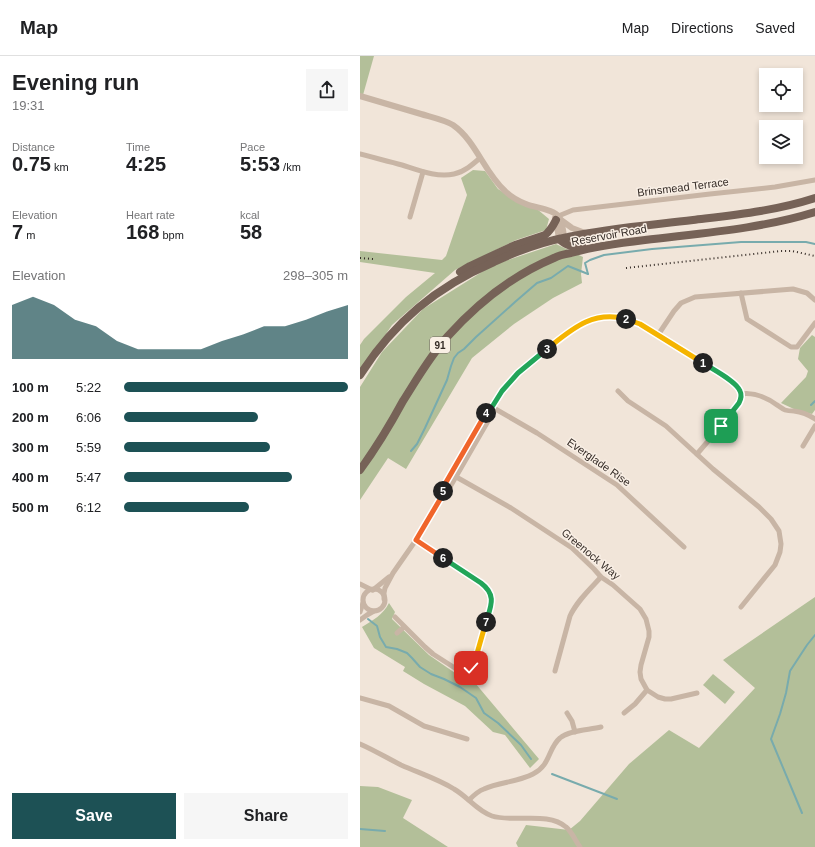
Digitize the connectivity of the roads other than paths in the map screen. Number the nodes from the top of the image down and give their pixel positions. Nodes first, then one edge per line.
1 (360, 96) edge
2 (360, 154) edge
3 (480, 158) junction
4 (423, 172) junction
5 (815, 180) edge
6 (815, 198) edge
7 (815, 212) edge
8 (410, 218) dead end
9 (558, 218) junction
10 (586, 233) junction
11 (685, 235) junction
12 (563, 240) junction
13 (554, 257) junction
14 (741, 293) junction
15 (430, 298) junction
16 (815, 300) edge
17 (815, 323) edge
18 (658, 335) junction
19 (360, 375) edge
20 (618, 391) dead end
21 (741, 394) junction
22 (492, 407) junction
23 (815, 419) edge
24 (815, 426) edge
25 (803, 446) dead end
26 (697, 454) junction
27 (361, 470) edge
28 (453, 476) junction
29 (416, 540) junction
30 (684, 547) dead end
31 (393, 573) junction
32 (601, 577) junction
33 (360, 584) edge
34 (373, 590) junction
35 (384, 599) junction
36 (362, 601) edge
37 (741, 607) dead end
38 (375, 611) junction
39 (360, 612) edge
40 (395, 617) dead end
41 (360, 620) edge
42 (404, 627) junction
43 (397, 633) dead end
44 (555, 671) dead end
45 (647, 690) junction
46 (697, 693) dead end
47 (360, 698) edge
48 (567, 713) dead end
49 (624, 713) dead end
50 (601, 727) dead end
51 (575, 732) junction
52 (467, 739) dead end
53 (360, 744) edge
54 (469, 800) junction
55 (580, 847) edge

1 - 3 street
2 - 4 street
3 - 4 street
3 - 9 street
4 - 8 street
5 - 9 street, Brinsmead Terrace
6 - 10 main road, Reservoir Road
7 - 11 main road, Reservoir Road / 91
9 - 10 street
9 - 12 street
9 - 15 main road
10 - 12 main road, Reservoir Road
11 - 12 main road
11 - 13 main road, Reservoir Road / 91
12 - 13 main road
12 - 15 main road, Reservoir Road
13 - 27 main road, Reservoir Road / 91
14 - 16 street
14 - 17 street
14 - 18 street
15 - 19 main road
18 - 21 street
18 - 22 street
20 - 26 street
21 - 23 street
21 - 26 street
22 - 28 street
22 - 30 street, Everglade Rise
24 - 25 street
26 - 37 street
28 - 29 street
28 - 32 street, Greenock Way
29 - 31 street
29 - 42 street
31 - 34 street
31 - 35 street
32 - 44 street
32 - 45 street, Greenock Way
33 - 34 street
34 - 35 street
34 - 36 street
35 - 38 street
36 - 38 street
36 - 39 street
38 - 41 street
40 - 42 street
42 - 43 street
45 - 46 street
45 - 49 street
47 - 52 street
48 - 51 street
50 - 51 street
51 - 54 street
53 - 54 street
54 - 55 street

